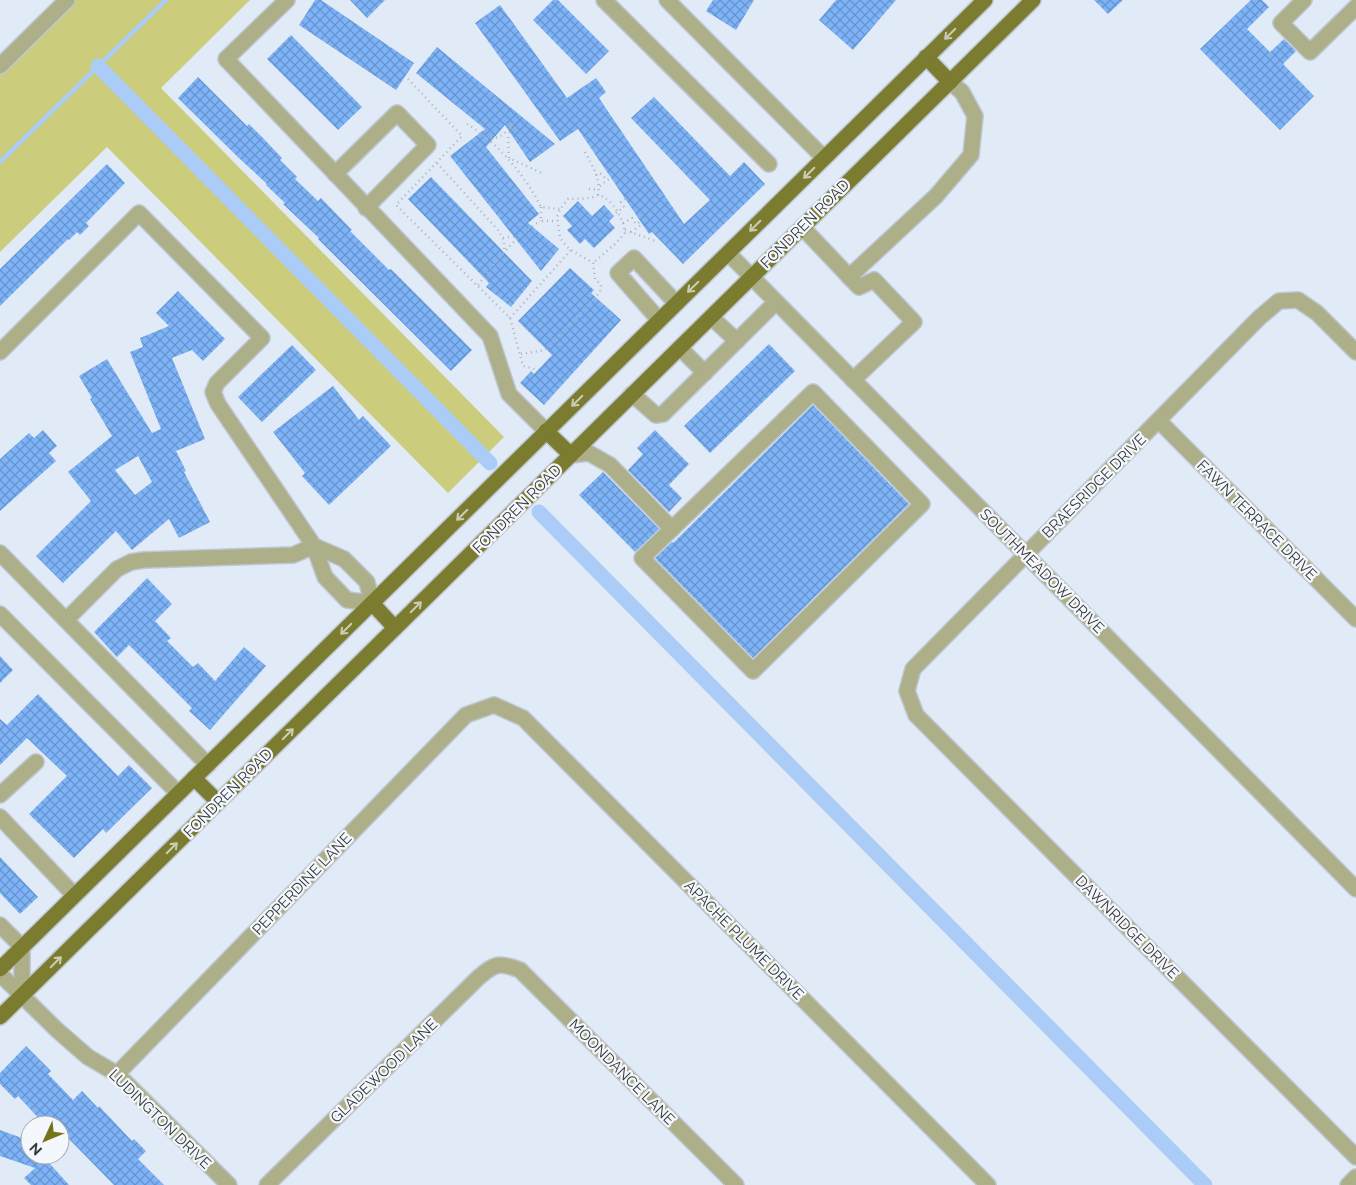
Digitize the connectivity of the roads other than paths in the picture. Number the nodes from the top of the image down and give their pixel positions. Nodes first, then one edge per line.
1 (67, 0) edge
2 (287, 0) edge
3 (604, 0) edge
4 (667, 0) edge
5 (1033, 0) edge
6 (1304, 0) edge
7 (976, 3) edge
8 (1356, 7) edge
9 (926, 57) junction
10 (2, 60) edge
11 (950, 82) junction
12 (824, 158) junction
13 (769, 164) dead end
14 (335, 174) junction
15 (366, 208) junction
16 (802, 227) junction
17 (728, 253) junction
18 (752, 277) junction
19 (849, 277) junction
20 (776, 302) junction
21 (676, 303) junction
22 (711, 317) junction
23 (659, 320) junction
24 (737, 342) junction
25 (680, 348) junction
26 (0, 352) edge
27 (1356, 352) edge
28 (704, 373) junction
29 (853, 380) junction
30 (632, 394) junction
31 (1159, 421) junction
32 (546, 431) junction
33 (571, 455) junction
34 (672, 529) junction
35 (314, 546) junction
36 (0, 553) edge
37 (1025, 554) junction
38 (372, 603) junction
39 (0, 614) edge
40 (1356, 619) edge
41 (66, 620) junction
42 (395, 628) junction
43 (907, 691) joint
44 (494, 705) joint
45 (36, 762) dead end
46 (208, 765) junction
47 (194, 778) junction
48 (178, 793) junction
49 (0, 795) edge
50 (218, 802) junction
51 (0, 817) edge
52 (1356, 889) edge
53 (74, 895) junction
54 (0, 925) edge
55 (22, 947) junction
56 (505, 964) joint
57 (0, 969) edge
58 (0, 974) edge
59 (22, 996) junction
60 (0, 1017) edge
61 (117, 1074) junction
62 (1356, 1157) edge
63 (1356, 1177) edge
64 (229, 1185) edge
65 (267, 1185) edge
66 (736, 1185) edge
67 (988, 1185) edge
68 (1348, 1185) edge

1 - 10 street
2 - 14 street
3 - 13 street
4 - 12 street
5 - 11 main road, FONDREN ROAD
6 - 8 street
7 -> 9 main road
9 - 11 main road
9 - 12 main road
11 - 16 main road, FONDREN ROAD
11 - 19 street
12 -> 17 main road
14 - 15 street
14 - 15 street
15 - 32 street
16 - 18 main road, FONDREN ROAD
16 - 19 street
17 - 18 street, SOUTHMEADOW DRIVE
17 -> 21 main road
18 - 20 street, SOUTHMEADOW DRIVE
18 - 22 main road, FONDREN ROAD
19 - 29 street
20 - 24 street
20 - 29 street, SOUTHMEADOW DRIVE
21 - 23 main road
21 - 23 street
22 - 24 street
22 - 25 main road, FONDREN ROAD
23 -> 32 main road
24 - 28 street
25 - 28 street
25 - 30 main road, FONDREN ROAD
26 - 35 street
27 - 31 street, BRAESRIDGE DRIVE
28 - 30 street
29 - 37 street, SOUTHMEADOW DRIVE
30 - 33 main road, FONDREN ROAD
31 - 37 street, BRAESRIDGE DRIVE
31 - 40 street, FAWN TERRACE DRIVE
32 - 33 main road
32 -> 38 main road
33 - 34 street
42 -> 33 main road, FONDREN ROAD
34 - 34 street
35 - 38 street
35 - 38 street
35 - 41 street
36 - 41 street
37 - 43 street, BRAESRIDGE DRIVE
37 - 52 street, SOUTHMEADOW DRIVE
38 - 42 main road
38 -> 46 main road
39 - 48 street
41 - 46 street
50 -> 42 main road, FONDREN ROAD
43 - 62 street, DAWNRIDGE DRIVE
44 - 61 street, PEPPERDINE LANE
44 - 67 street, APACHE PLUME DRIVE
45 - 49 street
46 - 47 main road
47 - 48 main road
47 - 50 main road
48 - 53 main road
59 -> 50 main road, FONDREN ROAD
51 - 53 street
53 - 55 main road
54 - 55 street
55 - 57 main road
55 - 59 street
56 - 65 street, GLADEWOOD LANE
56 - 66 street, MOONDANCE LANE
58 - 59 street, LUDINGTON DRIVE
59 - 60 main road, FONDREN ROAD
59 - 61 street, LUDINGTON DRIVE
61 - 64 street, LUDINGTON DRIVE
63 - 68 street

